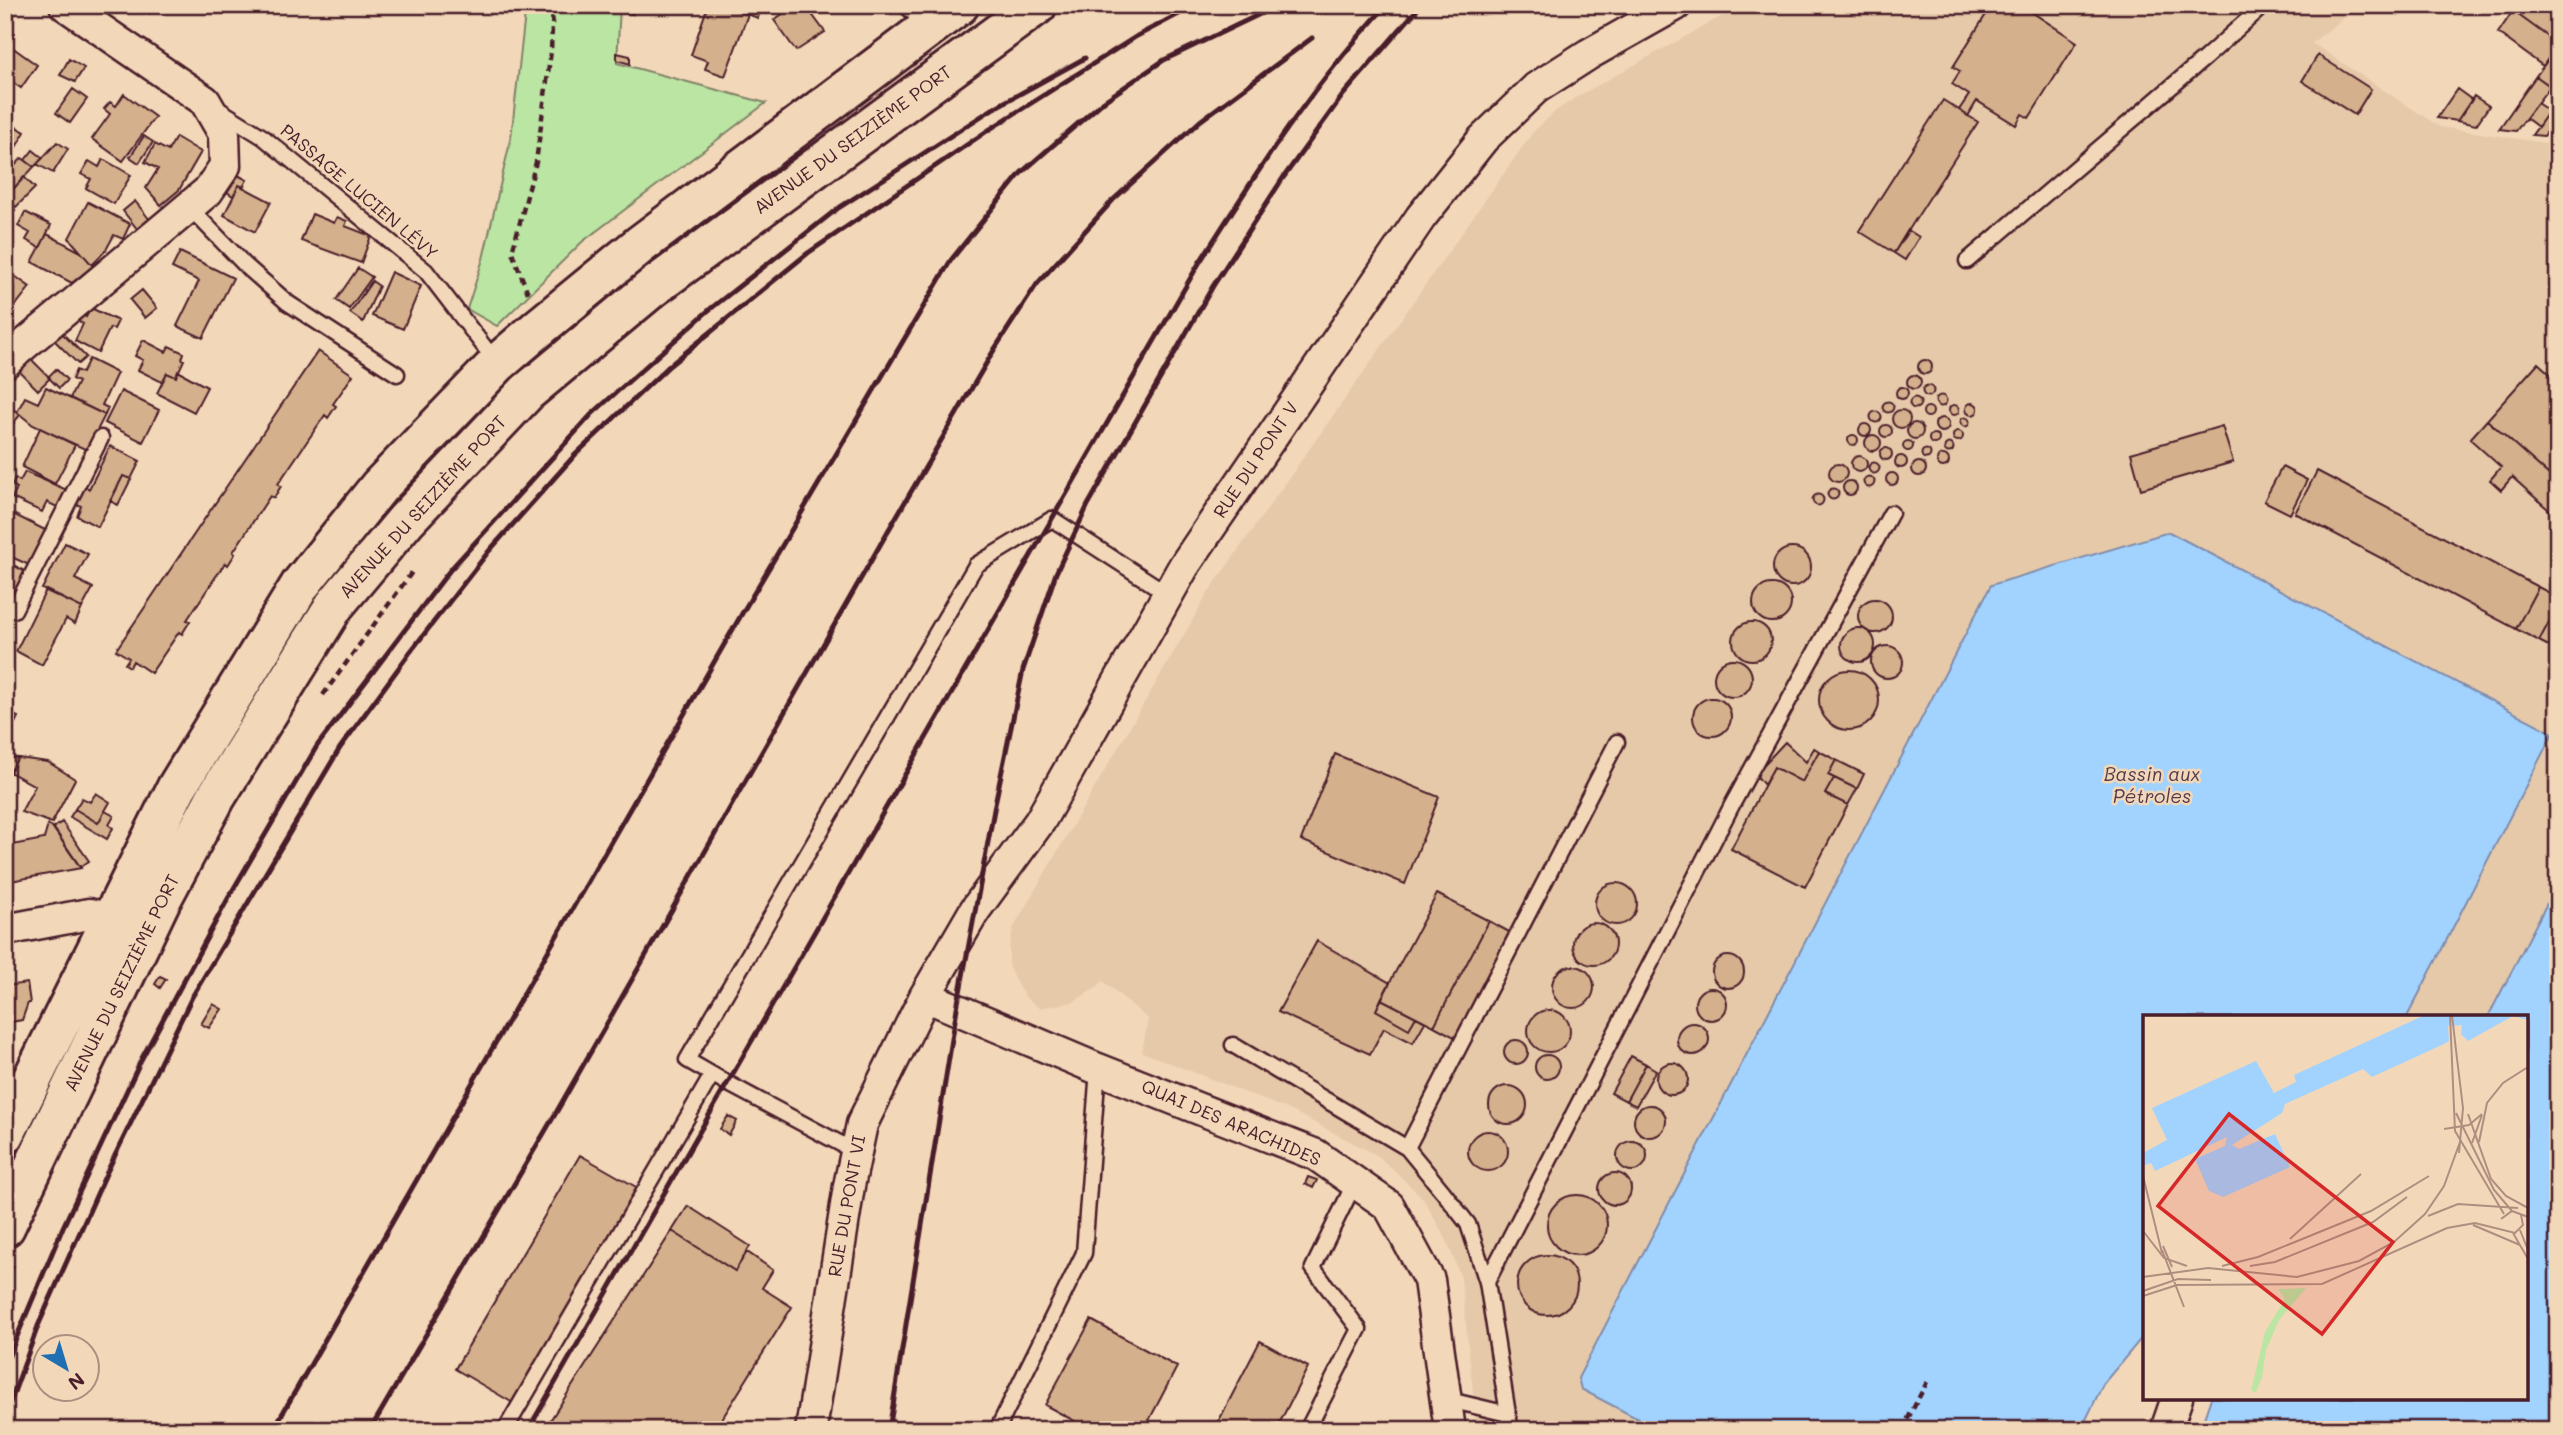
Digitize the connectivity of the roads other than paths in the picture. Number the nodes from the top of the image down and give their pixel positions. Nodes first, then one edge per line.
1 (65, 5) edge
2 (1037, 5) edge
3 (1676, 5) edge
4 (2264, 5) edge
5 (931, 13) edge
6 (205, 101) junction
7 (189, 207) junction
8 (1967, 261) dead end
9 (5, 363) edge
10 (497, 364) junction
11 (397, 374) dead end
12 (101, 438) dead end
13 (1891, 513) dead end
14 (1168, 594) junction
15 (5, 607) edge
16 (1617, 742) dead end
17 (111, 919) junction
18 (5, 930) edge
19 (925, 996) junction
20 (1233, 1045) dead end
21 (1098, 1069) junction
22 (712, 1075) junction
23 (5, 1134) edge
24 (1407, 1148) junction
25 (856, 1152) junction
26 (1355, 1182) junction
27 (11, 1243) edge
28 (1487, 1282) junction
29 (1444, 1398) junction
30 (2176, 1400) edge
31 (1508, 1413) junction
32 (505, 1430) edge
33 (811, 1430) edge
34 (997, 1430) edge
35 (1307, 1430) edge
36 (1450, 1430) edge
37 (1511, 1430) edge
38 (2166, 1430) edge

1 - 6 street
2 - 27 main road, AVENUE DU SEIZIÈME PORT
3 - 14 street, RUE DU PONT V
4 - 8 lane
5 - 10 main road
6 - 7 street
6 - 10 lane, PASSAGE LUCIEN LÉVY
7 - 9 street
7 - 11 lane
10 - 17 main road
12 - 15 lane
13 - 28 lane
14 - 19 street, RUE DU PONT V
14 - 22 lane
16 - 24 lane
17 - 18 street
17 - 23 main road
19 - 21 street, QUAI DES ARACHIDES
19 - 25 street, RUE DU PONT VI
20 - 24 lane
21 - 26 street, QUAI DES ARACHIDES
21 - 34 lane
22 - 25 lane
22 - 32 lane
24 - 28 lane
25 - 33 street, RUE DU PONT VI
26 - 29 street, QUAI DES ARACHIDES
26 - 35 lane
28 - 31 lane
29 - 31 lane
29 - 36 street, QUAI DES ARACHIDES
30 - 38 street
31 - 37 lane

